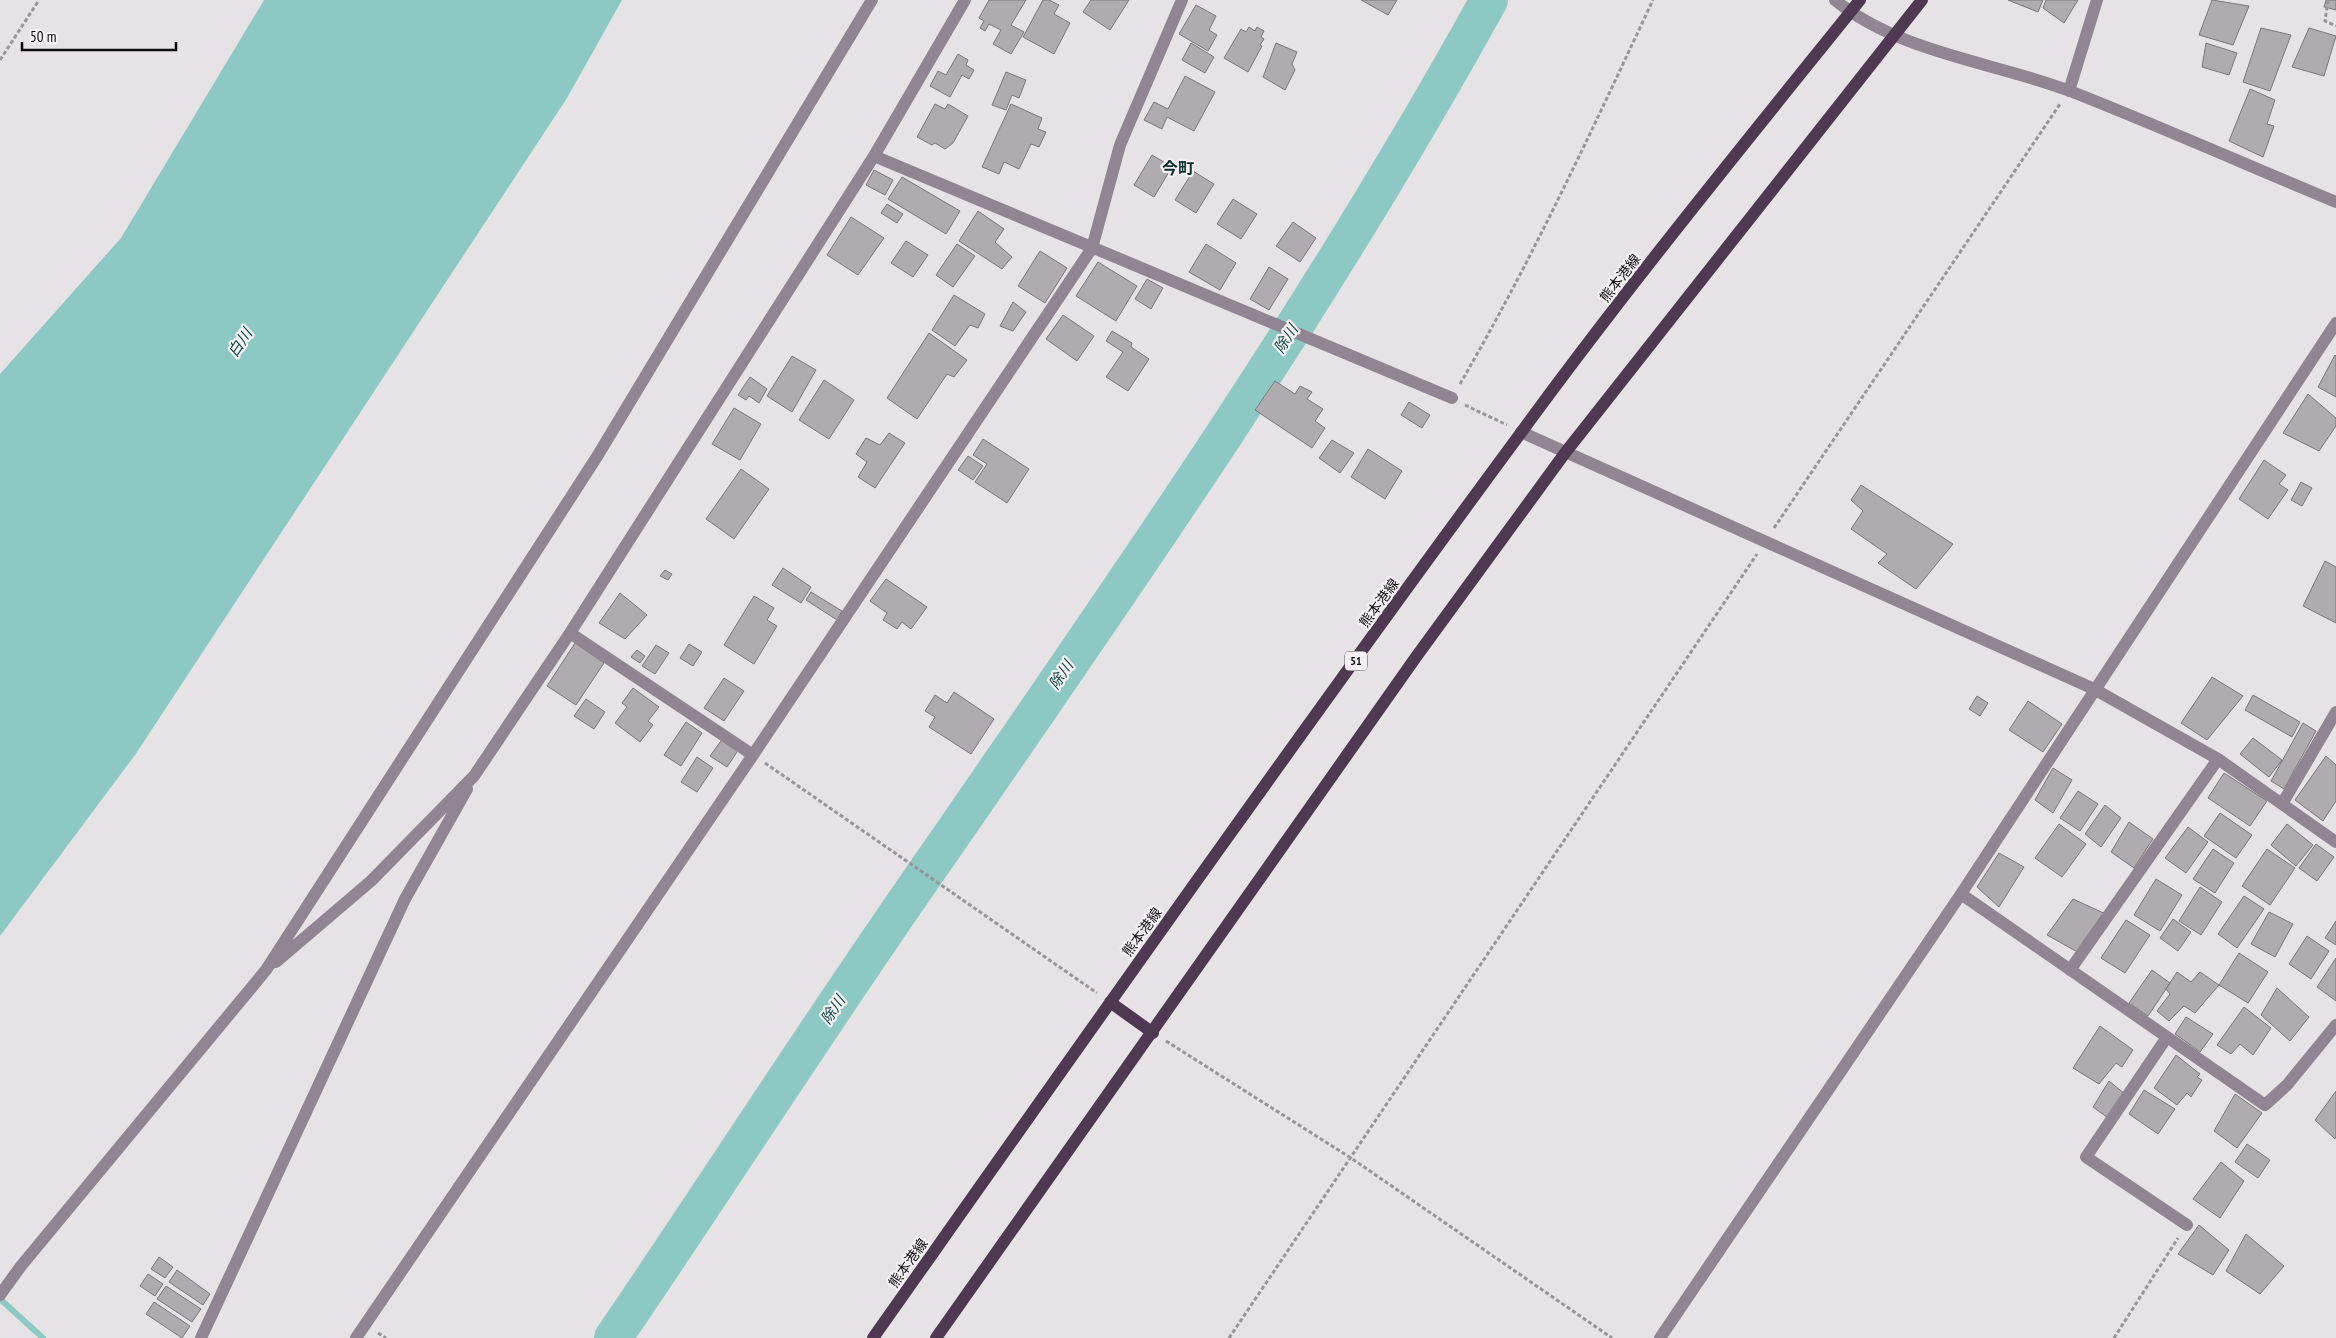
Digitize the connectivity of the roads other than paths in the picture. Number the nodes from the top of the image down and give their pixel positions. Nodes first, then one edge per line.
1 (872, 0) edge
2 (965, 0) edge
3 (1182, 0) edge
4 (1835, 0) edge
5 (1860, 0) edge
6 (1922, 0) edge
7 (2097, 0) edge
8 (1850, 12) junction
9 (1895, 36) junction
10 (2069, 91) junction
11 (874, 156) junction
12 (2336, 202) edge
13 (1092, 248) junction
14 (2336, 323) edge
15 (1452, 398) road end
16 (1521, 432) junction
17 (1565, 453) junction
18 (570, 632) junction
19 (2094, 689) junction
20 (2336, 712) edge
21 (753, 755) junction
22 (2218, 759) junction
23 (474, 776) junction
24 (2282, 804) junction
25 (2336, 842) edge
26 (1961, 894) junction
27 (266, 970) junction
28 (2070, 970) junction
29 (1110, 1002) junction
30 (2336, 1025) edge
31 (1153, 1033) junction
32 (2167, 1037) junction
33 (2187, 1225) road end
34 (0, 1295) edge
35 (201, 1338) edge
36 (356, 1338) edge
37 (873, 1338) edge
38 (936, 1338) edge
39 (1660, 1338) edge

1 - 27 street
2 - 11 street
3 - 13 street
4 - 8 street
5 - 8 main road, 熊本港線 / 51
6 - 9 main road
7 - 10 street
8 - 9 street
8 - 16 main road, 熊本港線 / 51
9 - 10 street
9 - 17 main road
10 - 12 street
11 - 13 street
11 - 18 street
13 - 15 street
13 - 21 street
14 - 19 street
16 - 17 street
16 - 29 main road, 熊本港線 / 51
17 - 19 street
17 - 31 main road
18 - 21 street
18 - 23 street
19 - 22 street
19 - 26 street
20 - 24 street
21 - 36 street
22 - 24 street
22 - 28 street
23 - 27 street
23 - 35 street
24 - 25 street
26 - 28 street
26 - 39 street
27 - 34 street
28 - 32 street
29 - 31 main road
29 - 37 main road, 熊本港線 / 51
30 - 32 street
31 - 38 main road
32 - 33 street

